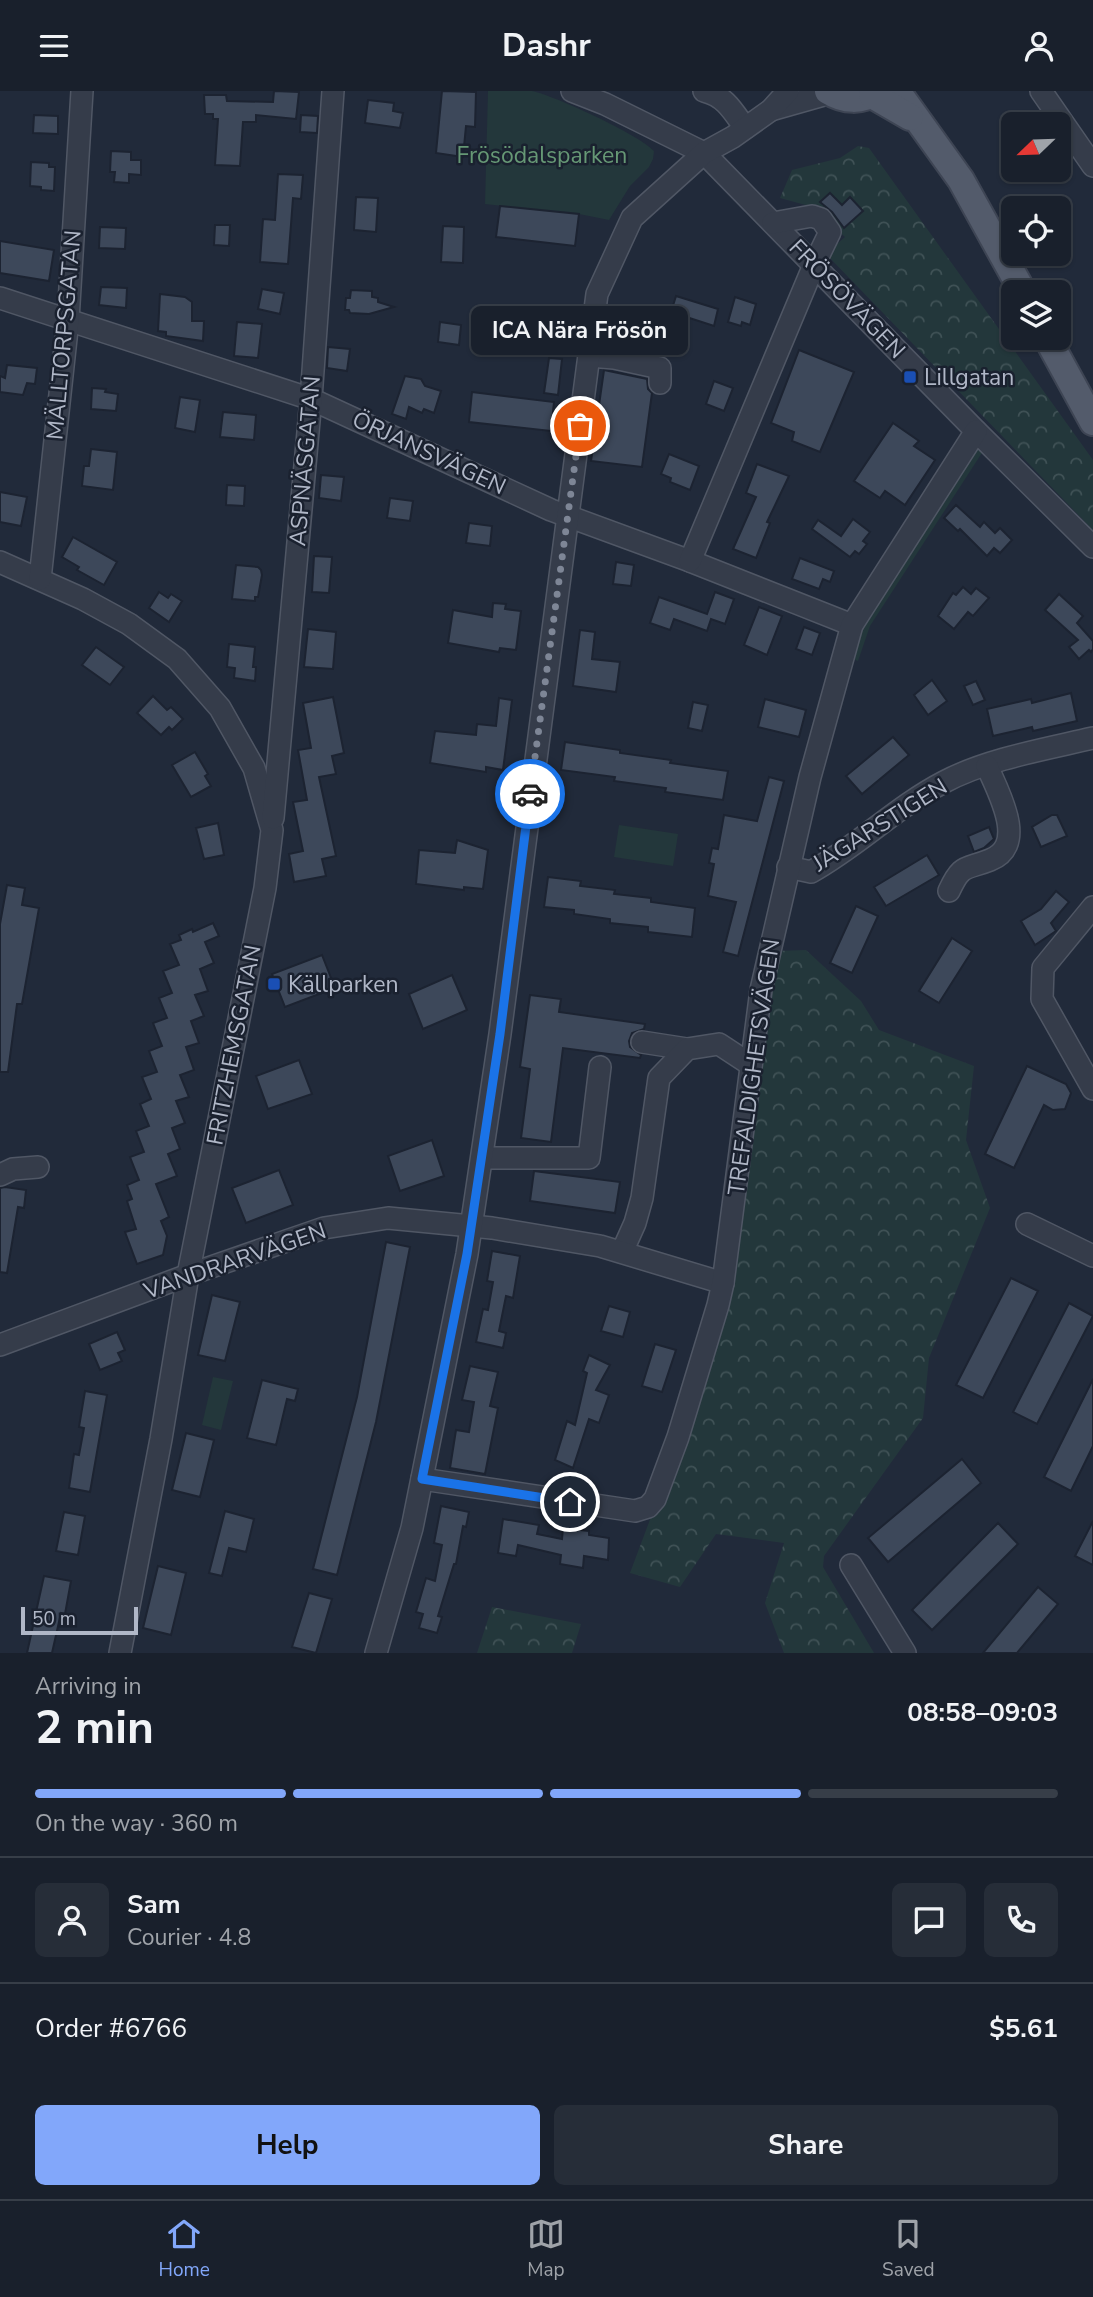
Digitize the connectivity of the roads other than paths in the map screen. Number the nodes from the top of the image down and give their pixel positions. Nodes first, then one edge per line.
1 (82, 91) edge
2 (333, 91) edge
3 (572, 91) edge
4 (704, 91) edge
5 (788, 91) edge
6 (1041, 91) edge
7 (830, 92) edge
8 (882, 92) edge
9 (612, 98) edge
10 (771, 110) junction
11 (745, 128) junction
12 (704, 153) junction
13 (1093, 166) edge
14 (773, 223) junction
15 (814, 265) junction
16 (1016, 280) edge
17 (0, 298) edge
18 (68, 320) junction
19 (1054, 350) edge
20 (589, 356) junction
21 (660, 383) dead end
22 (311, 399) junction
23 (1093, 422) edge
24 (976, 431) junction
25 (568, 516) junction
26 (1093, 547) edge
27 (690, 561) junction
28 (0, 562) edge
29 (40, 579) junction
30 (852, 625) junction
31 (1093, 738) edge
32 (987, 766) junction
33 (272, 830) junction
34 (788, 867) junction
35 (949, 891) dead end
36 (1093, 907) edge
37 (642, 1042) dead end
38 (687, 1049) junction
39 (751, 1065) junction
40 (600, 1067) dead end
41 (1093, 1089) edge
42 (482, 1158) junction
43 (38, 1167) dead end
44 (0, 1175) edge
45 (1027, 1224) dead end
46 (471, 1226) junction
47 (622, 1252) junction
48 (1093, 1256) edge
49 (188, 1275) junction
50 (723, 1283) junction
51 (0, 1345) edge
52 (422, 1479) junction
53 (851, 1565) dead end
54 (120, 1653) edge
55 (376, 1653) edge
56 (905, 1653) edge

1 - 18 street, MÄLLTORPSGATAN
2 - 22 street, ASPNÄSGATAN
3 - 9 street, FRÖSÖVÄGEN
4 - 11 street
5 - 10 street
6 - 13 street
7 - 8 main road
7 - 10 street
8 - 16 main road
9 - 12 street, FRÖSÖVÄGEN
10 - 11 street
11 - 12 street
12 - 14 street, FRÖSÖVÄGEN
12 - 20 street
14 - 15 street, FRÖSÖVÄGEN
14 - 15 street
15 - 24 street, FRÖSÖVÄGEN
15 - 27 street
17 - 18 street, ÖRJANSVÄGEN
18 - 22 street, ÖRJANSVÄGEN
18 - 29 street, MÄLLTORPSGATAN
19 - 23 main road
20 - 21 street
20 - 25 street
22 - 25 street, ÖRJANSVÄGEN
22 - 33 street, ASPNÄSGATAN
24 - 26 street, FRÖSÖVÄGEN
24 - 30 street, TREFALDIGHETSVÄGEN
25 - 27 street, ÖRJANSVÄGEN
25 - 42 street
27 - 30 street, ÖRJANSVÄGEN
28 - 29 street, FRITZHEMSGATAN
29 - 33 street, FRITZHEMSGATAN
30 - 34 street, TREFALDIGHETSVÄGEN
31 - 32 street, JÄGARSTIGEN
32 - 34 street, JÄGARSTIGEN
32 - 35 street
33 - 49 street, FRITZHEMSGATAN
34 - 39 street, TREFALDIGHETSVÄGEN
36 - 41 street
37 - 38 street
38 - 39 street
38 - 47 street
39 - 50 street, TREFALDIGHETSVÄGEN
40 - 42 street
42 - 46 street
43 - 44 street
45 - 48 street
46 - 47 street, VANDRARVÄGEN
46 - 49 street, VANDRARVÄGEN
46 - 52 street
47 - 50 street, VANDRARVÄGEN
49 - 51 street, VANDRARVÄGEN
49 - 54 street, FRITZHEMSGATAN
50 - 52 street, TREFALDIGHETSVÄGEN
52 - 55 street
53 - 56 street

